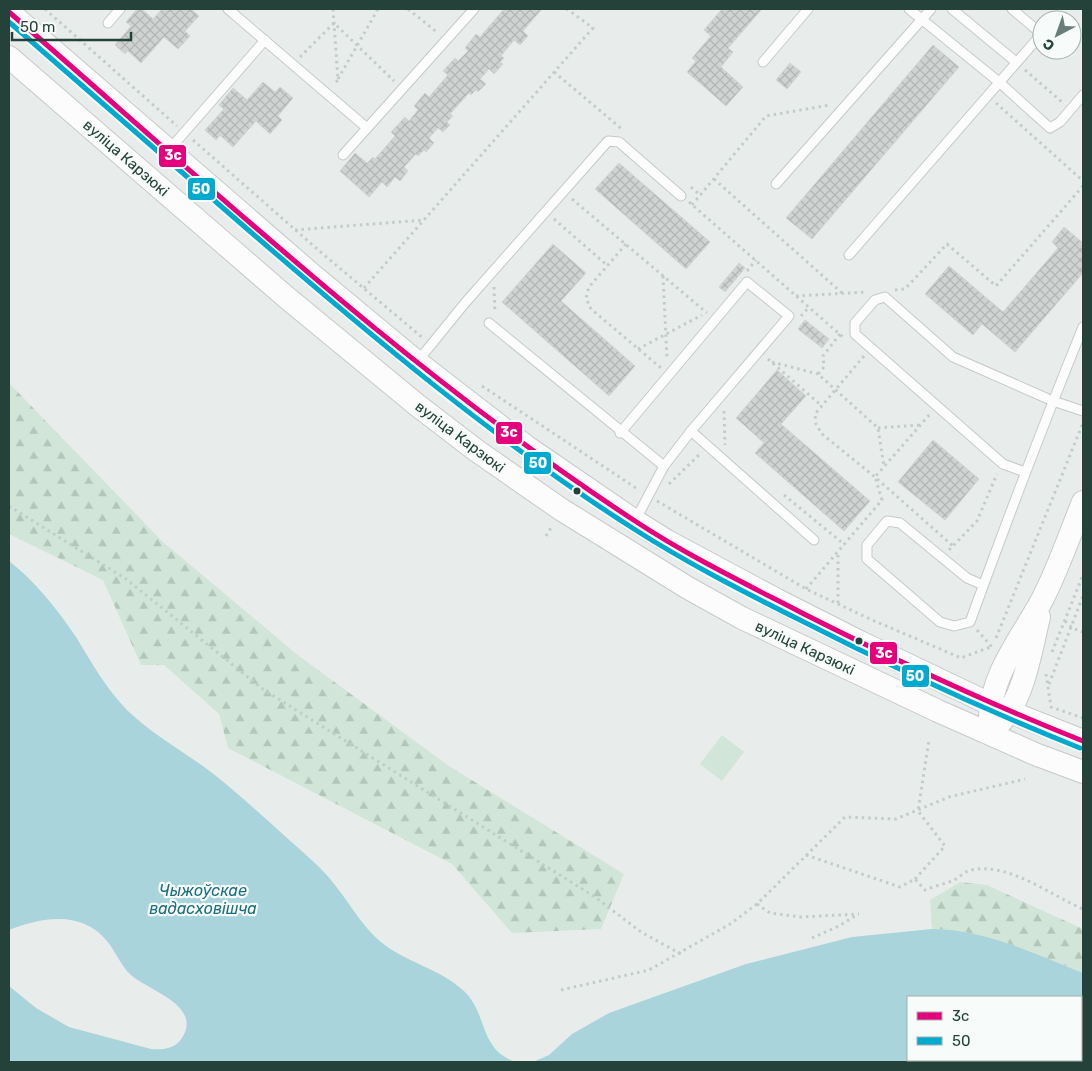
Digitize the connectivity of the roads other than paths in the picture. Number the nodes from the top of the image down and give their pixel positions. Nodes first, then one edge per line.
1 (120, 9) edge
2 (228, 9) edge
3 (474, 9) edge
4 (808, 9) edge
5 (909, 9) edge
6 (931, 9) edge
7 (952, 9) edge
8 (1012, 9) edge
9 (9, 12) edge
10 (923, 20) junction
11 (108, 23) dead end
12 (265, 40) junction
13 (9, 57) edge
14 (763, 62) dead end
15 (1016, 62) junction
16 (999, 82) junction
17 (1083, 96) edge
18 (367, 128) junction
19 (168, 150) junction
20 (343, 155) dead end
21 (776, 184) dead end
22 (681, 196) road end
23 (849, 255) dead end
24 (492, 322) road end
25 (1083, 327) edge
26 (417, 362) junction
27 (1053, 401) junction
28 (1083, 410) edge
29 (691, 431) junction
30 (620, 433) junction
31 (664, 466) junction
32 (1026, 472) junction
33 (1083, 502) edge
34 (635, 521) junction
35 (814, 540) dead end
36 (983, 585) junction
37 (1000, 708) junction
38 (990, 734) junction
39 (1083, 741) edge
40 (1083, 772) edge

1 - 11 lane
2 - 12 lane
3 - 18 lane
4 - 14 lane
5 - 10 lane
6 - 10 lane
7 - 15 lane
8 - 15 lane
9 - 19 street, вуліца Карзюкі
10 - 16 lane
10 - 21 lane
12 - 18 lane
12 - 19 lane
13 - 38 street, вуліца Карзюкі
15 - 16 lane
16 - 17 lane
16 - 23 lane
18 - 20 lane
19 - 26 street, вуліца Карзюкі
22 - 26 lane
24 - 30 lane
25 - 27 lane
26 - 34 street, вуліца Карзюкі
27 - 28 lane
27 - 32 lane
27 - 32 lane
29 - 30 lane
29 - 31 lane
29 - 35 lane
30 - 31 lane
31 - 34 lane
32 - 36 lane
33 - 37 street
34 - 37 street, вуліца Карзюкі
36 - 36 lane
37 - 38 street
37 - 39 street, вуліца Карзюкі
38 - 40 street, вуліца Карзюкі

